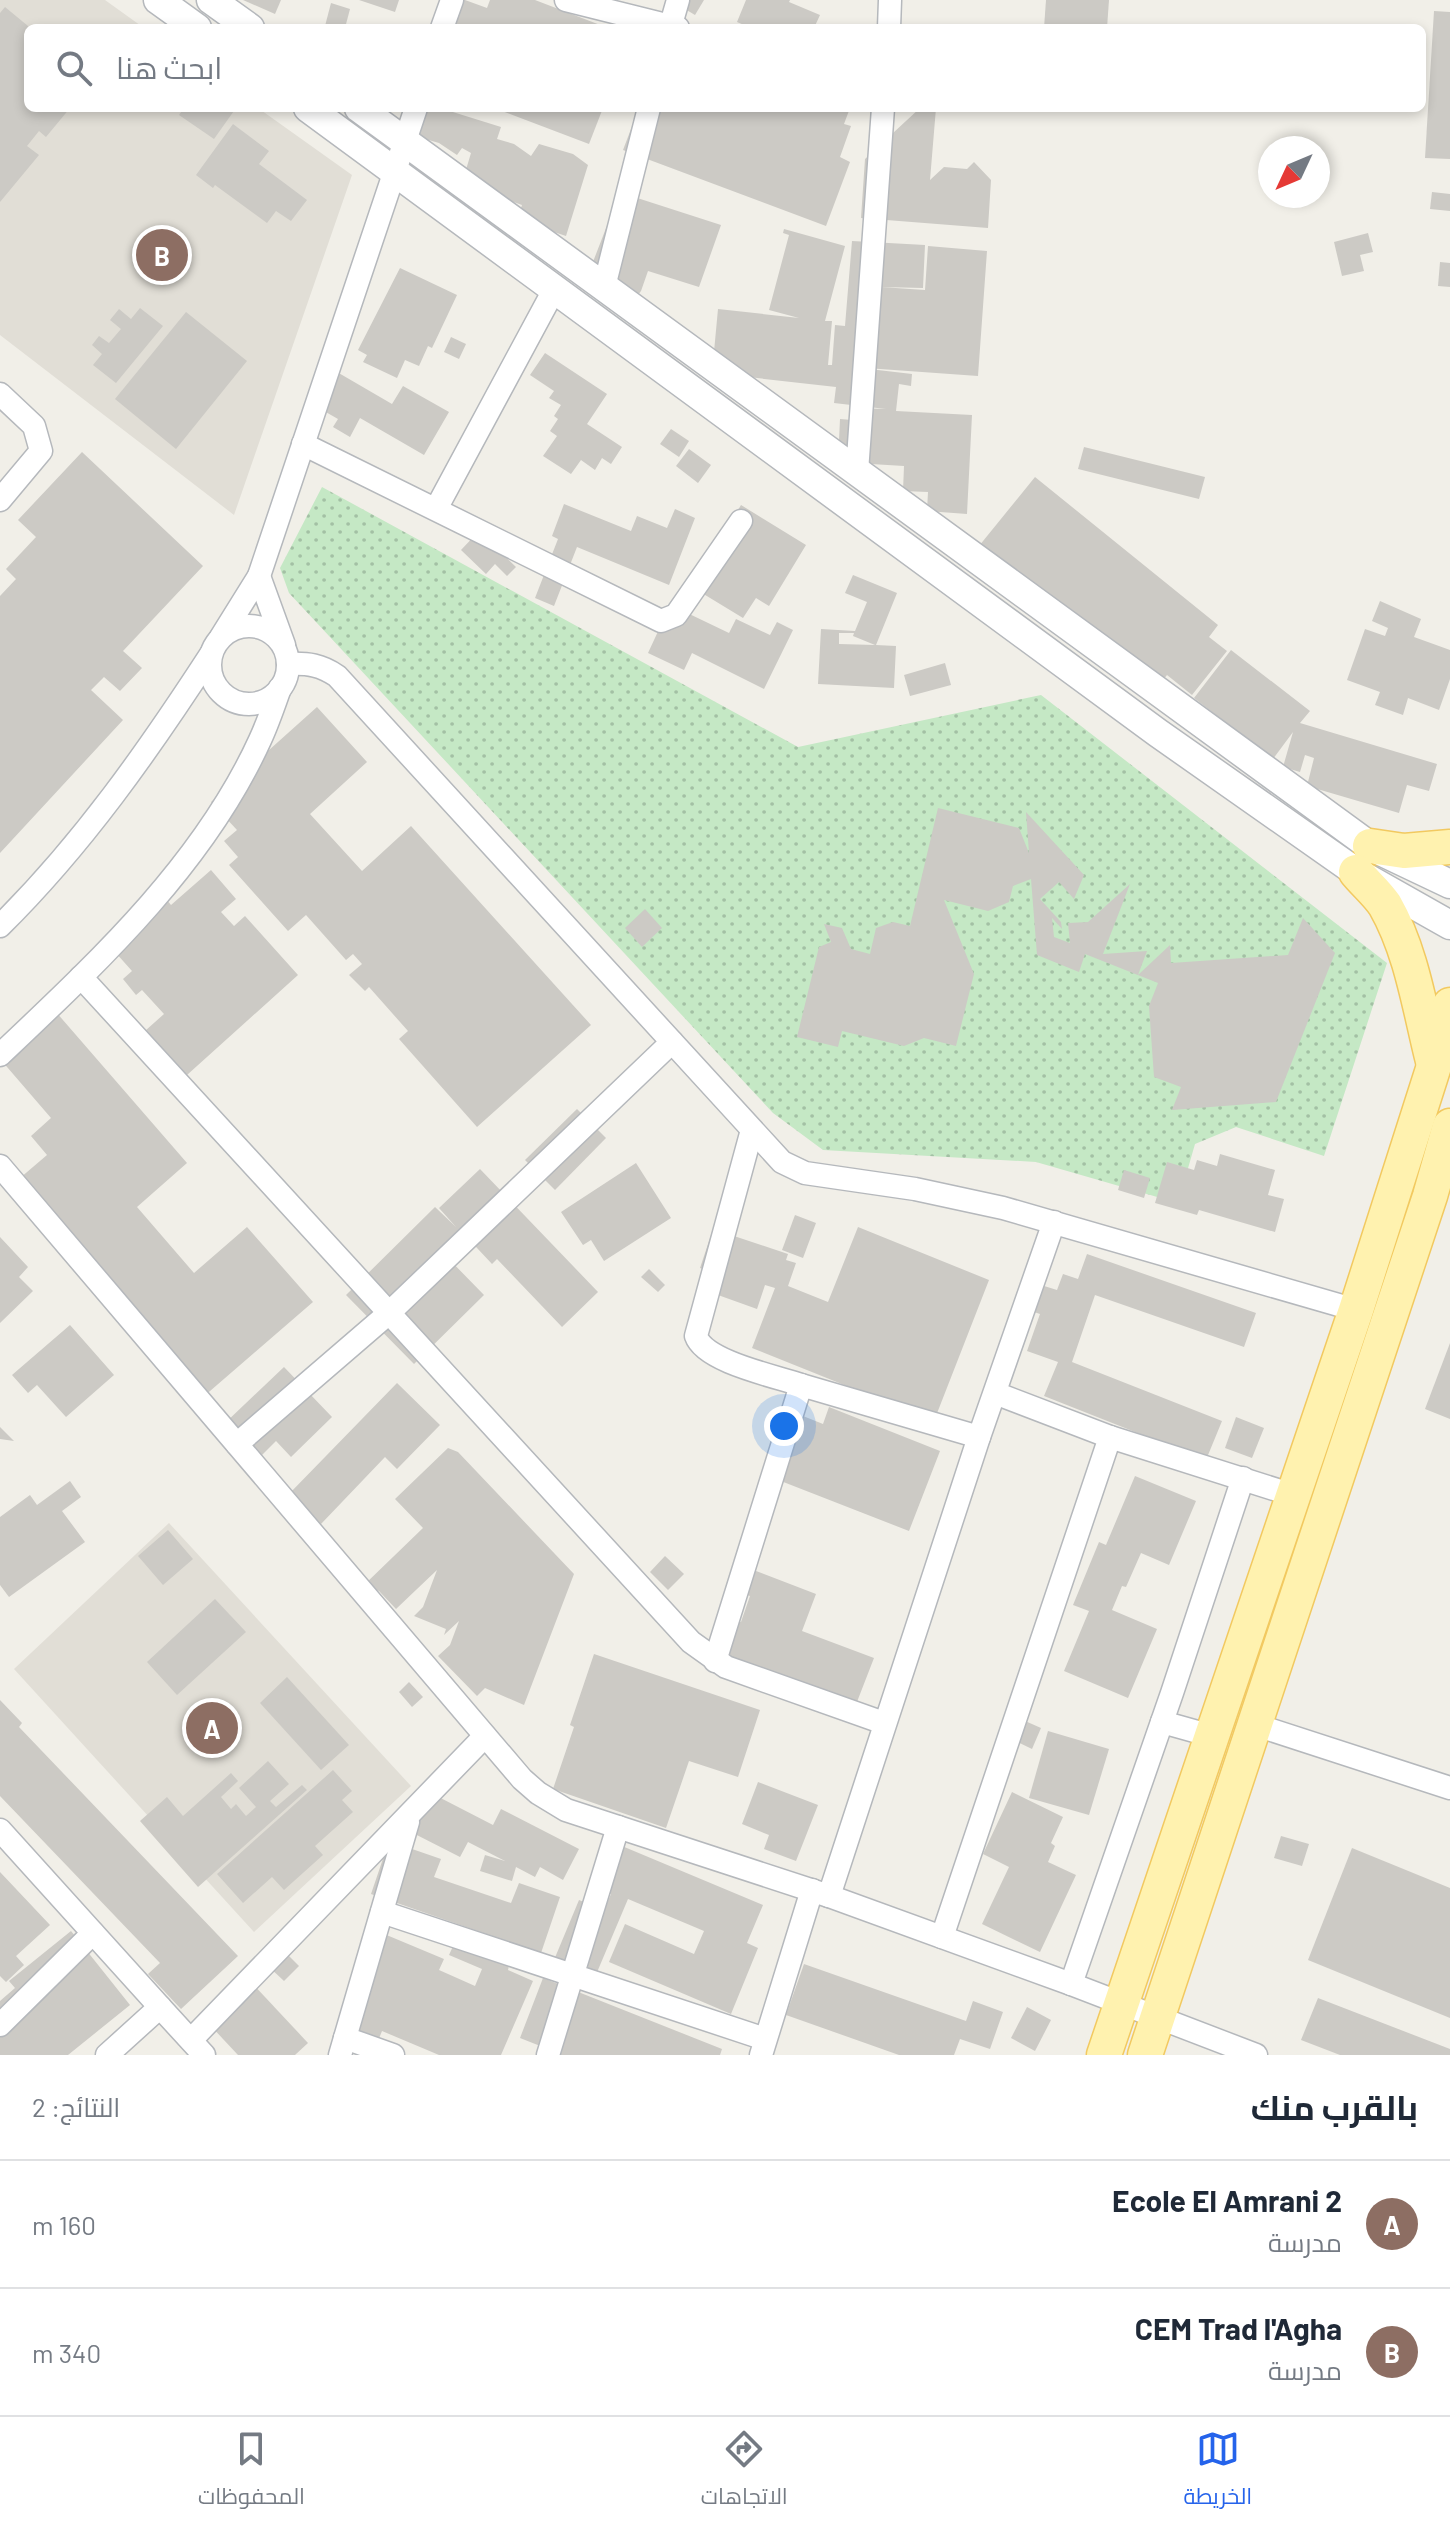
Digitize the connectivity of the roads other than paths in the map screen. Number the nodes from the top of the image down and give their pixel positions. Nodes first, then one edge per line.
1 (158, 0) edge
2 (211, 0) edge
3 (452, 0) edge
4 (566, 0) edge
5 (678, 0) edge
6 (890, 0) edge
7 (191, 24) edge
8 (244, 24) edge
9 (443, 24) edge
10 (661, 24) edge
11 (674, 24) edge
12 (889, 24) edge
13 (314, 112) edge
14 (364, 112) edge
15 (415, 112) edge
16 (648, 112) edge
17 (883, 112) edge
18 (405, 142) junction
19 (397, 172) junction
20 (604, 287) junction
21 (555, 288) junction
22 (0, 394) edge
23 (303, 444) junction
24 (857, 472) junction
25 (0, 500) edge
26 (436, 509) junction
27 (741, 521) dead end
28 (259, 576) junction
29 (216, 646) junction
30 (287, 657) junction
31 (280, 688) junction
32 (1450, 847) edge
33 (1363, 859) junction
34 (1450, 884) edge
35 (1450, 925) edge
36 (0, 926) edge
37 (81, 977) junction
38 (1450, 1005) edge
39 (672, 1042) junction
40 (0, 1055) edge
41 (1434, 1066) junction
42 (1450, 1126) edge
43 (752, 1130) junction
44 (0, 1166) edge
45 (1440, 1199) edge
46 (1054, 1222) junction
47 (1356, 1310) junction
48 (389, 1313) junction
49 (801, 1385) junction
50 (995, 1393) junction
51 (1327, 1397) junction
52 (1361, 1406) junction
53 (979, 1437) junction
54 (1110, 1437) junction
55 (237, 1444) junction
56 (1243, 1478) junction
57 (1293, 1495) junction
58 (715, 1661) junction
59 (1162, 1722) junction
60 (884, 1723) junction
61 (1256, 1725) junction
62 (485, 1736) junction
63 (1212, 1736) junction
64 (1450, 1788) edge
65 (409, 1816) junction
66 (618, 1827) junction
67 (1, 1835) edge
68 (821, 1893) junction
69 (382, 1912) junction
70 (93, 1933) junction
71 (942, 1937) junction
72 (573, 1975) junction
73 (1071, 1984) junction
74 (1120, 2005) junction
75 (160, 2007) junction
76 (1157, 2019) junction
77 (0, 2025) edge
78 (343, 2047) edge
79 (763, 2047) edge
80 (198, 2048) edge
81 (107, 2055) edge
82 (393, 2055) edge
83 (548, 2055) edge
84 (1104, 2055) edge
85 (1145, 2055) edge
86 (1256, 2055) edge

1 - 7 street
2 - 8 street
3 - 9 street
4 - 10 street
5 - 11 street
6 - 12 street
13 - 19 street
14 - 18 street
15 - 18 street
16 - 20 street
17 - 24 street
18 - 19 street
18 - 20 street
19 - 21 street
19 - 23 street
20 - 24 street
21 - 26 street
21 - 33 street
22 - 25 street
23 - 26 street
23 - 28 street
24 - 33 street
26 - 27 street
28 - 29 street
28 - 30 street
29 - 30 street
29 - 31 street
29 - 36 street
30 - 31 street
30 - 39 street
31 - 37 street
32 - 33 main road
33 - 34 street
33 - 35 street
33 - 41 main road
37 - 40 street
37 - 48 street
38 - 41 main road
39 - 43 street
39 - 48 street
41 - 47 main road
42 - 45 main road
43 - 46 street
43 - 49 street
44 - 55 street
45 - 52 main road
46 - 47 street
46 - 50 street
47 - 51 main road
48 - 55 street
48 - 58 street
49 - 53 street
49 - 58 street
50 - 53 street
50 - 54 street
51 - 52 main road
51 - 57 main road
52 - 61 main road
53 - 60 street
54 - 56 street
54 - 71 street
55 - 62 street
56 - 57 street
56 - 59 street
57 - 63 main road
58 - 60 street
59 - 63 street
59 - 73 street
60 - 68 street
61 - 64 street
61 - 76 main road
62 - 65 street
62 - 66 street
63 - 74 main road
65 - 69 street
65 - 80 street
66 - 68 street
66 - 72 street
67 - 70 street
68 - 71 street
68 - 79 street
69 - 72 street
69 - 78 street
70 - 75 street
70 - 77 street
71 - 73 street
72 - 79 street
72 - 83 street
73 - 74 street
74 - 76 street
74 - 84 main road
75 - 80 street
75 - 81 street
76 - 85 main road
76 - 86 street
78 - 82 street

